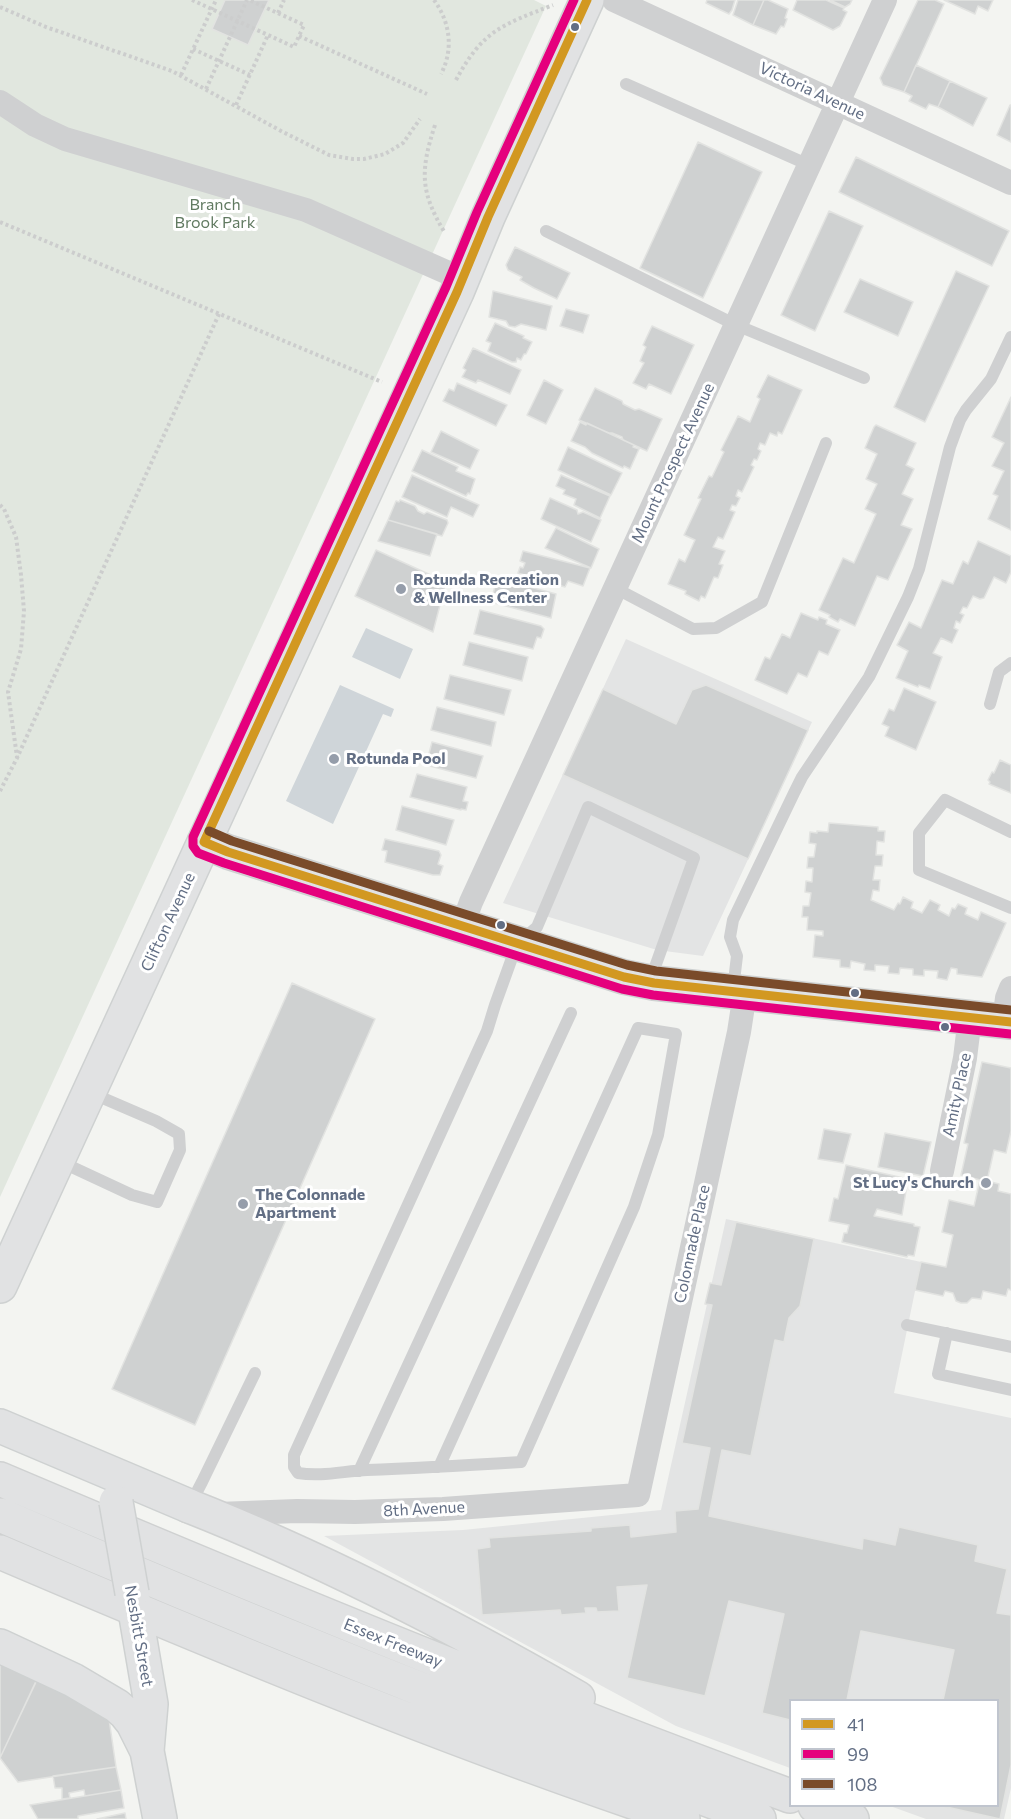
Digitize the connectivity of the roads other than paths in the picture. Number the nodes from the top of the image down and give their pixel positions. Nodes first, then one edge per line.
1 (587, 0) edge
2 (614, 0) edge
3 (885, 0) edge
4 (626, 84) dead end
5 (0, 102) edge
6 (838, 103) junction
7 (810, 165) junction
8 (1011, 183) edge
9 (546, 231) dead end
10 (462, 279) junction
11 (736, 325) junction
12 (1011, 337) edge
13 (864, 378) dead end
14 (826, 443) dead end
15 (615, 588) junction
16 (1011, 663) edge
17 (990, 704) dead end
18 (1011, 832) edge
19 (204, 842) junction
20 (1011, 908) edge
21 (462, 927) junction
22 (518, 944) junction
23 (649, 982) junction
24 (1011, 988) edge
25 (739, 993) junction
26 (571, 1014) dead end
27 (970, 1017) junction
28 (1007, 1021) edge
29 (89, 1093) junction
30 (58, 1161) junction
31 (942, 1172) dead end
32 (0, 1286) edge
33 (907, 1324) dead end
34 (947, 1333) junction
35 (1011, 1347) edge
36 (255, 1373) dead end
37 (1011, 1390) edge
38 (0, 1426) edge
39 (89, 1463) junction
40 (440, 1467) junction
41 (359, 1471) junction
42 (0, 1479) edge
43 (638, 1495) joint
44 (199, 1510) junction
45 (0, 1515) edge
46 (0, 1552) edge
47 (135, 1610) junction
48 (0, 1646) edge
49 (147, 1751) junction
50 (676, 1754) junction
51 (789, 1796) edge
52 (818, 1807) edge
53 (159, 1819) edge
54 (683, 1819) edge
55 (759, 1819) edge
56 (852, 1819) edge

1 - 10 main road, Clifton Avenue
2 - 6 street, Victoria Avenue
3 - 6 street, Mount Prospect Avenue
4 - 7 lane
5 - 10 street
6 - 7 street, Mount Prospect Avenue
6 - 8 street, Victoria Avenue
7 - 11 street, Mount Prospect Avenue
9 - 11 lane
10 - 19 main road, Clifton Avenue
11 - 13 lane
11 - 15 street, Mount Prospect Avenue
12 - 25 lane
14 - 15 lane
15 - 21 street, Mount Prospect Avenue
16 - 17 lane
18 - 20 lane
19 - 21 main road
19 - 29 main road, Clifton Avenue
21 - 22 main road
22 - 23 main road
22 - 23 lane
22 - 41 lane
23 - 25 main road
24 - 28 street
25 - 27 main road
25 - 43 street, Colonnade Place
26 - 41 lane
27 - 28 main road
27 - 31 street, Amity Place
29 - 30 main road, Clifton Avenue
29 - 30 lane
30 - 32 main road, Clifton Avenue
33 - 34 lane
34 - 35 lane
34 - 37 lane
36 - 44 lane
38 - 39 main road, 8th Avenue
39 - 44 main road, 8th Avenue
39 - 47 main road, Nesbitt Street, bridge
40 - 40 lane
40 - 41 lane
42 - 50 main road, Essex Freeway
43 - 44 street, 8th Avenue
44 - 50 main road
45 - 55 main road, Essex Freeway
46 - 47 main road
47 - 49 main road, Nesbitt Street
47 - 54 main road
48 - 49 main road
49 - 53 main road, Nesbitt Street
50 - 51 main road, Essex Freeway
52 - 56 main road

